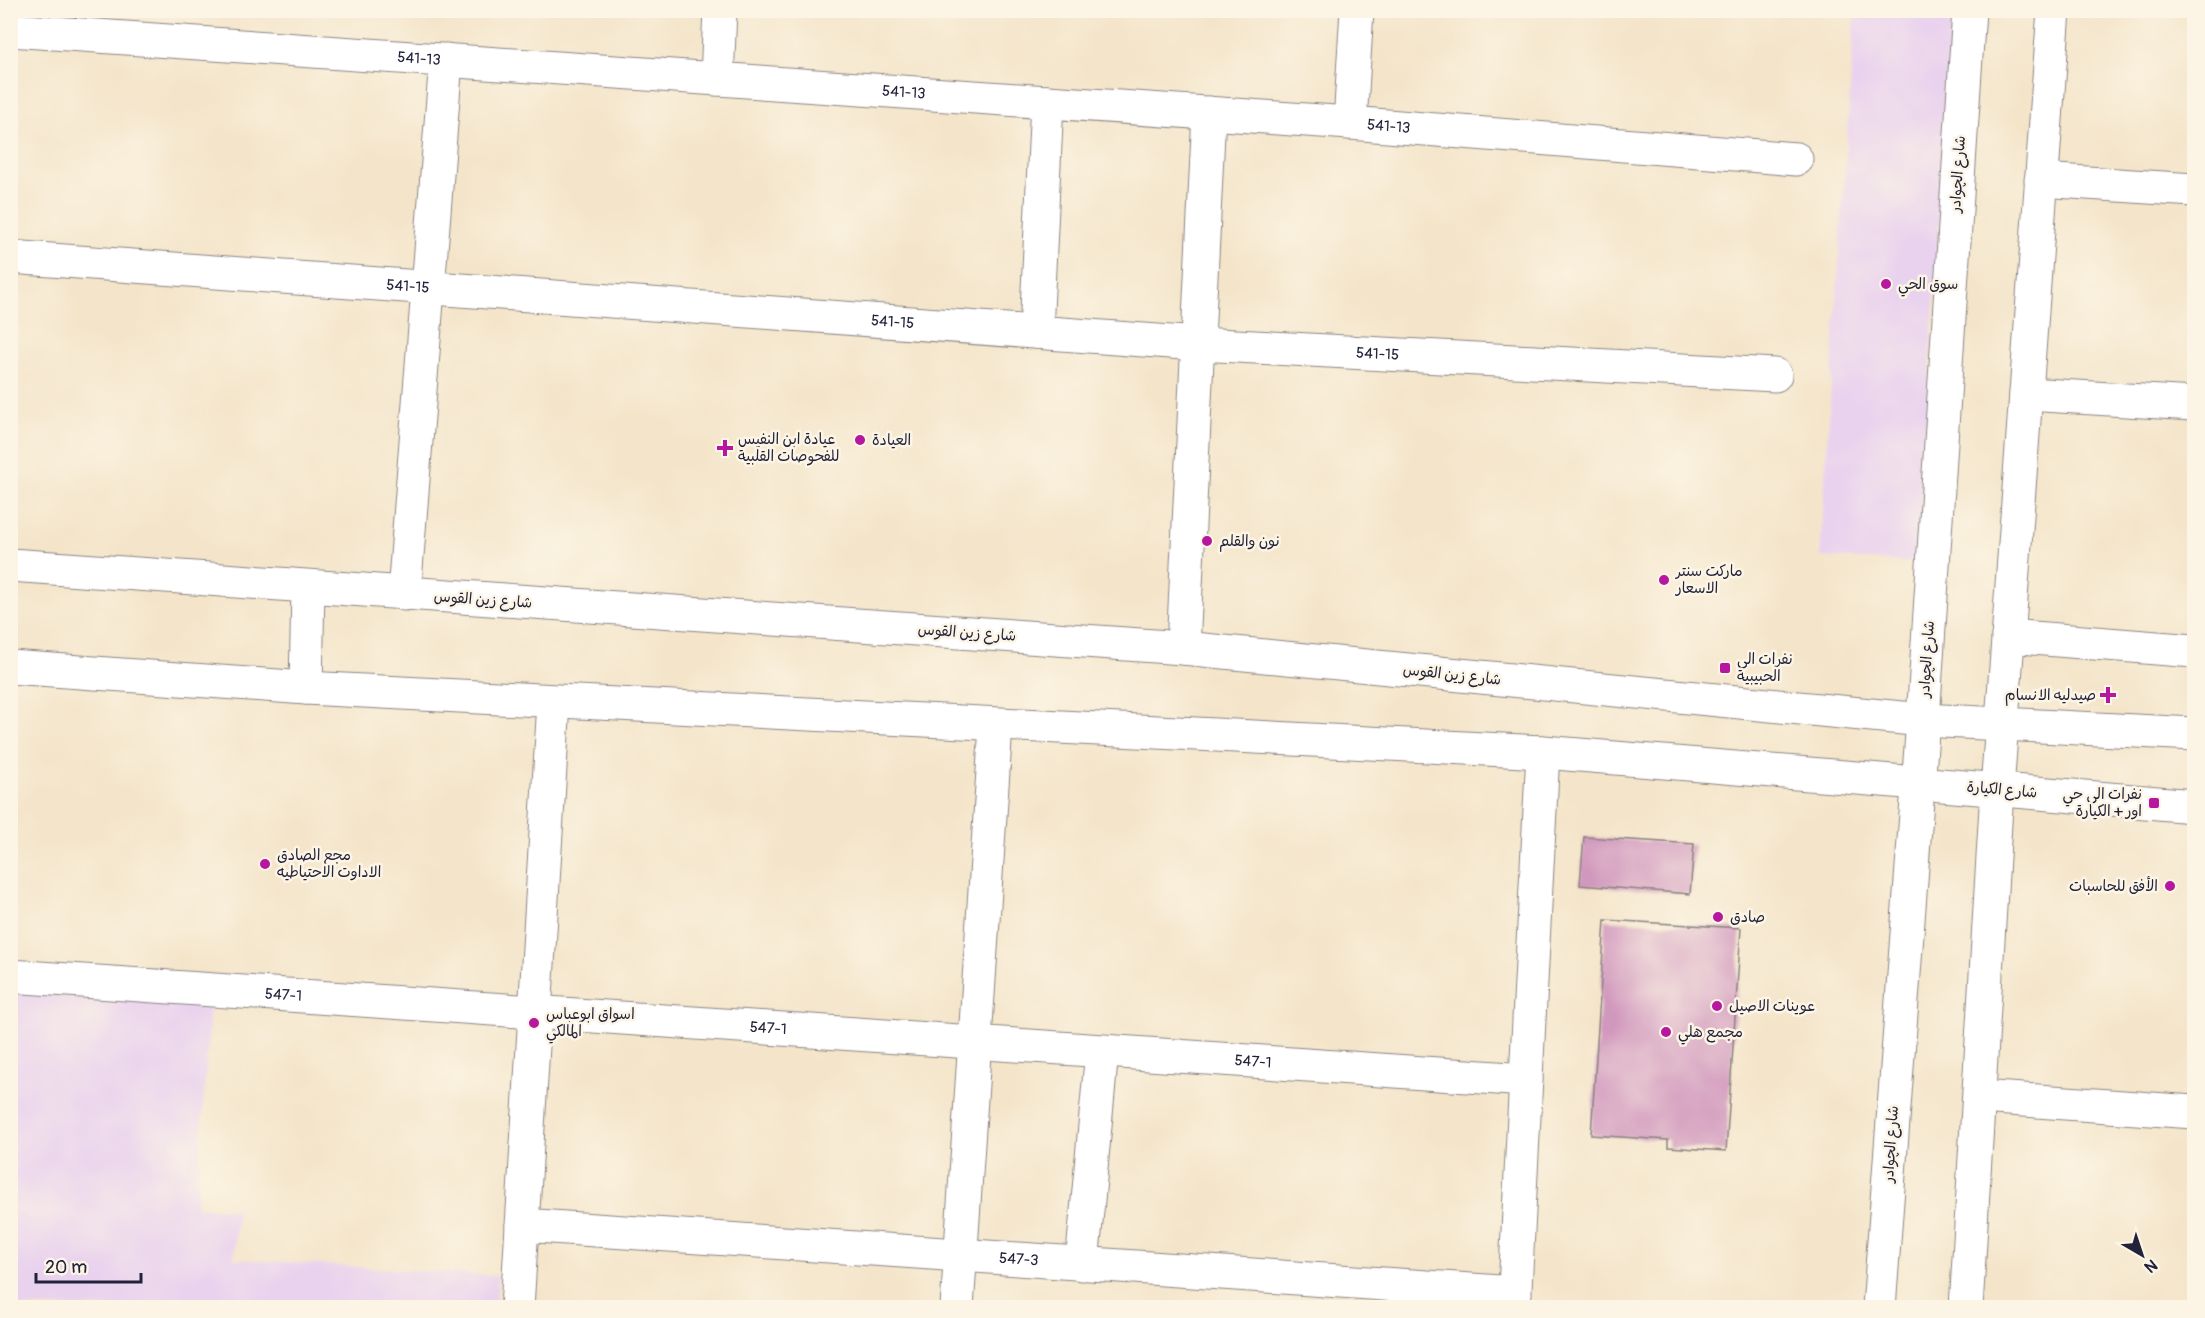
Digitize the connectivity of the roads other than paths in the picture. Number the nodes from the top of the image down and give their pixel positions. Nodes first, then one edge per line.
1 (720, 10) edge
2 (1357, 10) edge
3 (1969, 10) edge
4 (2054, 10) edge
5 (10, 30) edge
6 (446, 60) junction
7 (717, 79) junction
8 (1047, 102) junction
9 (1209, 113) junction
10 (1350, 123) junction
11 (1796, 159) dead end
12 (2041, 180) junction
13 (2194, 190) edge
14 (10, 257) edge
15 (428, 288) junction
16 (1036, 332) junction
17 (1198, 345) junction
18 (1774, 375) dead end
19 (2026, 394) junction
20 (2194, 404) edge
21 (10, 565) edge
22 (308, 587) junction
23 (404, 594) junction
24 (2008, 636) junction
25 (1183, 648) junction
26 (2194, 651) edge
27 (10, 667) edge
28 (306, 688) junction
29 (554, 702) junction
30 (1923, 720) junction
31 (2002, 725) junction
32 (996, 726) junction
33 (2194, 734) edge
34 (1543, 752) junction
35 (1917, 783) junction
36 (1997, 790) junction
37 (2194, 806) edge
38 (10, 976) edge
39 (536, 1013) junction
40 (975, 1043) junction
41 (1102, 1052) junction
42 (1526, 1080) junction
43 (1980, 1097) junction
44 (2194, 1112) edge
45 (522, 1225) junction
46 (960, 1255) junction
47 (1082, 1264) junction
48 (1514, 1300) edge
49 (517, 1308) edge
50 (957, 1308) edge
51 (1879, 1308) edge
52 (1966, 1308) edge

1 - 7 street
2 - 10 street
3 - 30 street, شارع الچوادر
4 - 12 street
5 - 6 street, 541-13
6 - 7 street, 541-13
6 - 15 street
7 - 8 street, 541-13
8 - 9 street, 541-13
8 - 16 street
9 - 10 street, 541-13
9 - 17 street
10 - 11 street, 541-13
12 - 13 street
12 - 19 street
14 - 15 street, 541-15
15 - 16 street, 541-15
15 - 23 street
16 - 17 street, 541-15
17 - 18 street, 541-15
17 - 25 street
19 - 20 street
19 - 24 street
21 - 22 street, شارع زين القوس
22 - 23 street, شارع زين القوس
22 - 28 street
23 - 25 street, شارع زين القوس
24 - 26 street
24 - 31 street
25 - 30 street, شارع زين القوس
27 - 28 street
28 - 29 street
29 - 32 street
29 - 39 street
30 - 31 street
30 - 35 street, شارع الچوادر
31 - 33 street
31 - 36 street
32 - 34 street
32 - 40 street
34 - 35 street
34 - 42 street
35 - 36 street, شارع الكيارة
35 - 51 street, شارع الچوادر
36 - 37 street, شارع الكيارة
36 - 43 street
38 - 39 street, 547-1
39 - 40 street, 547-1
39 - 45 street
40 - 41 street, 547-1
40 - 46 street
41 - 42 street, 547-1
41 - 47 street
42 - 48 street
43 - 44 street
43 - 52 street
45 - 46 street, 547-3
45 - 49 street
46 - 47 street, 547-3
46 - 50 street
47 - 48 street, 547-3

